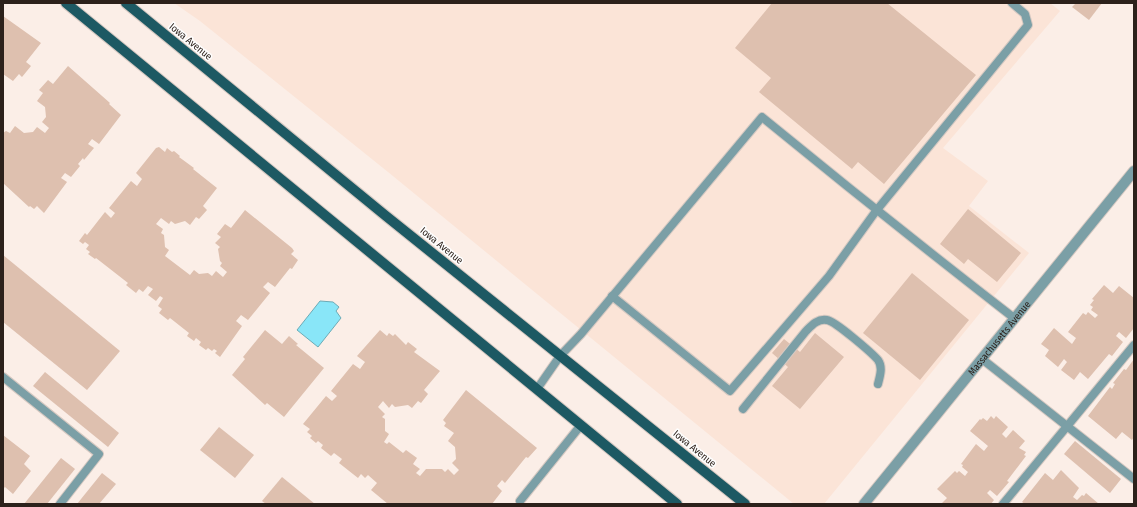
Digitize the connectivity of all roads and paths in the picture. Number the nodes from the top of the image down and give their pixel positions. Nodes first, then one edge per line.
1 (66, 3) edge
2 (126, 3) edge
3 (1012, 3) edge
4 (1134, 171) edge
5 (876, 211) junction
6 (612, 296) junction
7 (1014, 318) junction
8 (1134, 345) edge
9 (560, 356) junction
10 (982, 359) junction
11 (3, 377) edge
12 (878, 384) dead end
13 (536, 389) junction
14 (743, 409) dead end
15 (581, 425) junction
16 (1068, 425) junction
17 (1134, 479) edge
18 (520, 501) dead end
19 (1005, 503) edge
20 (60, 504) edge
21 (677, 504) edge
22 (746, 504) edge
23 (864, 504) edge

1 - 13 main road
2 - 9 main road, Iowa Avenue
3 - 5 lane
4 - 7 street, Massachusetts Avenue
5 - 6 lane
5 - 6 lane
5 - 7 lane
6 - 9 lane
7 - 10 street, Massachusetts Avenue
8 - 16 lane
9 - 13 lane
9 - 22 main road, Iowa Avenue
10 - 16 lane
10 - 23 street, Massachusetts Avenue
11 - 20 lane
12 - 14 lane
13 - 15 main road
15 - 18 lane
15 - 21 main road
16 - 17 lane
16 - 19 lane

